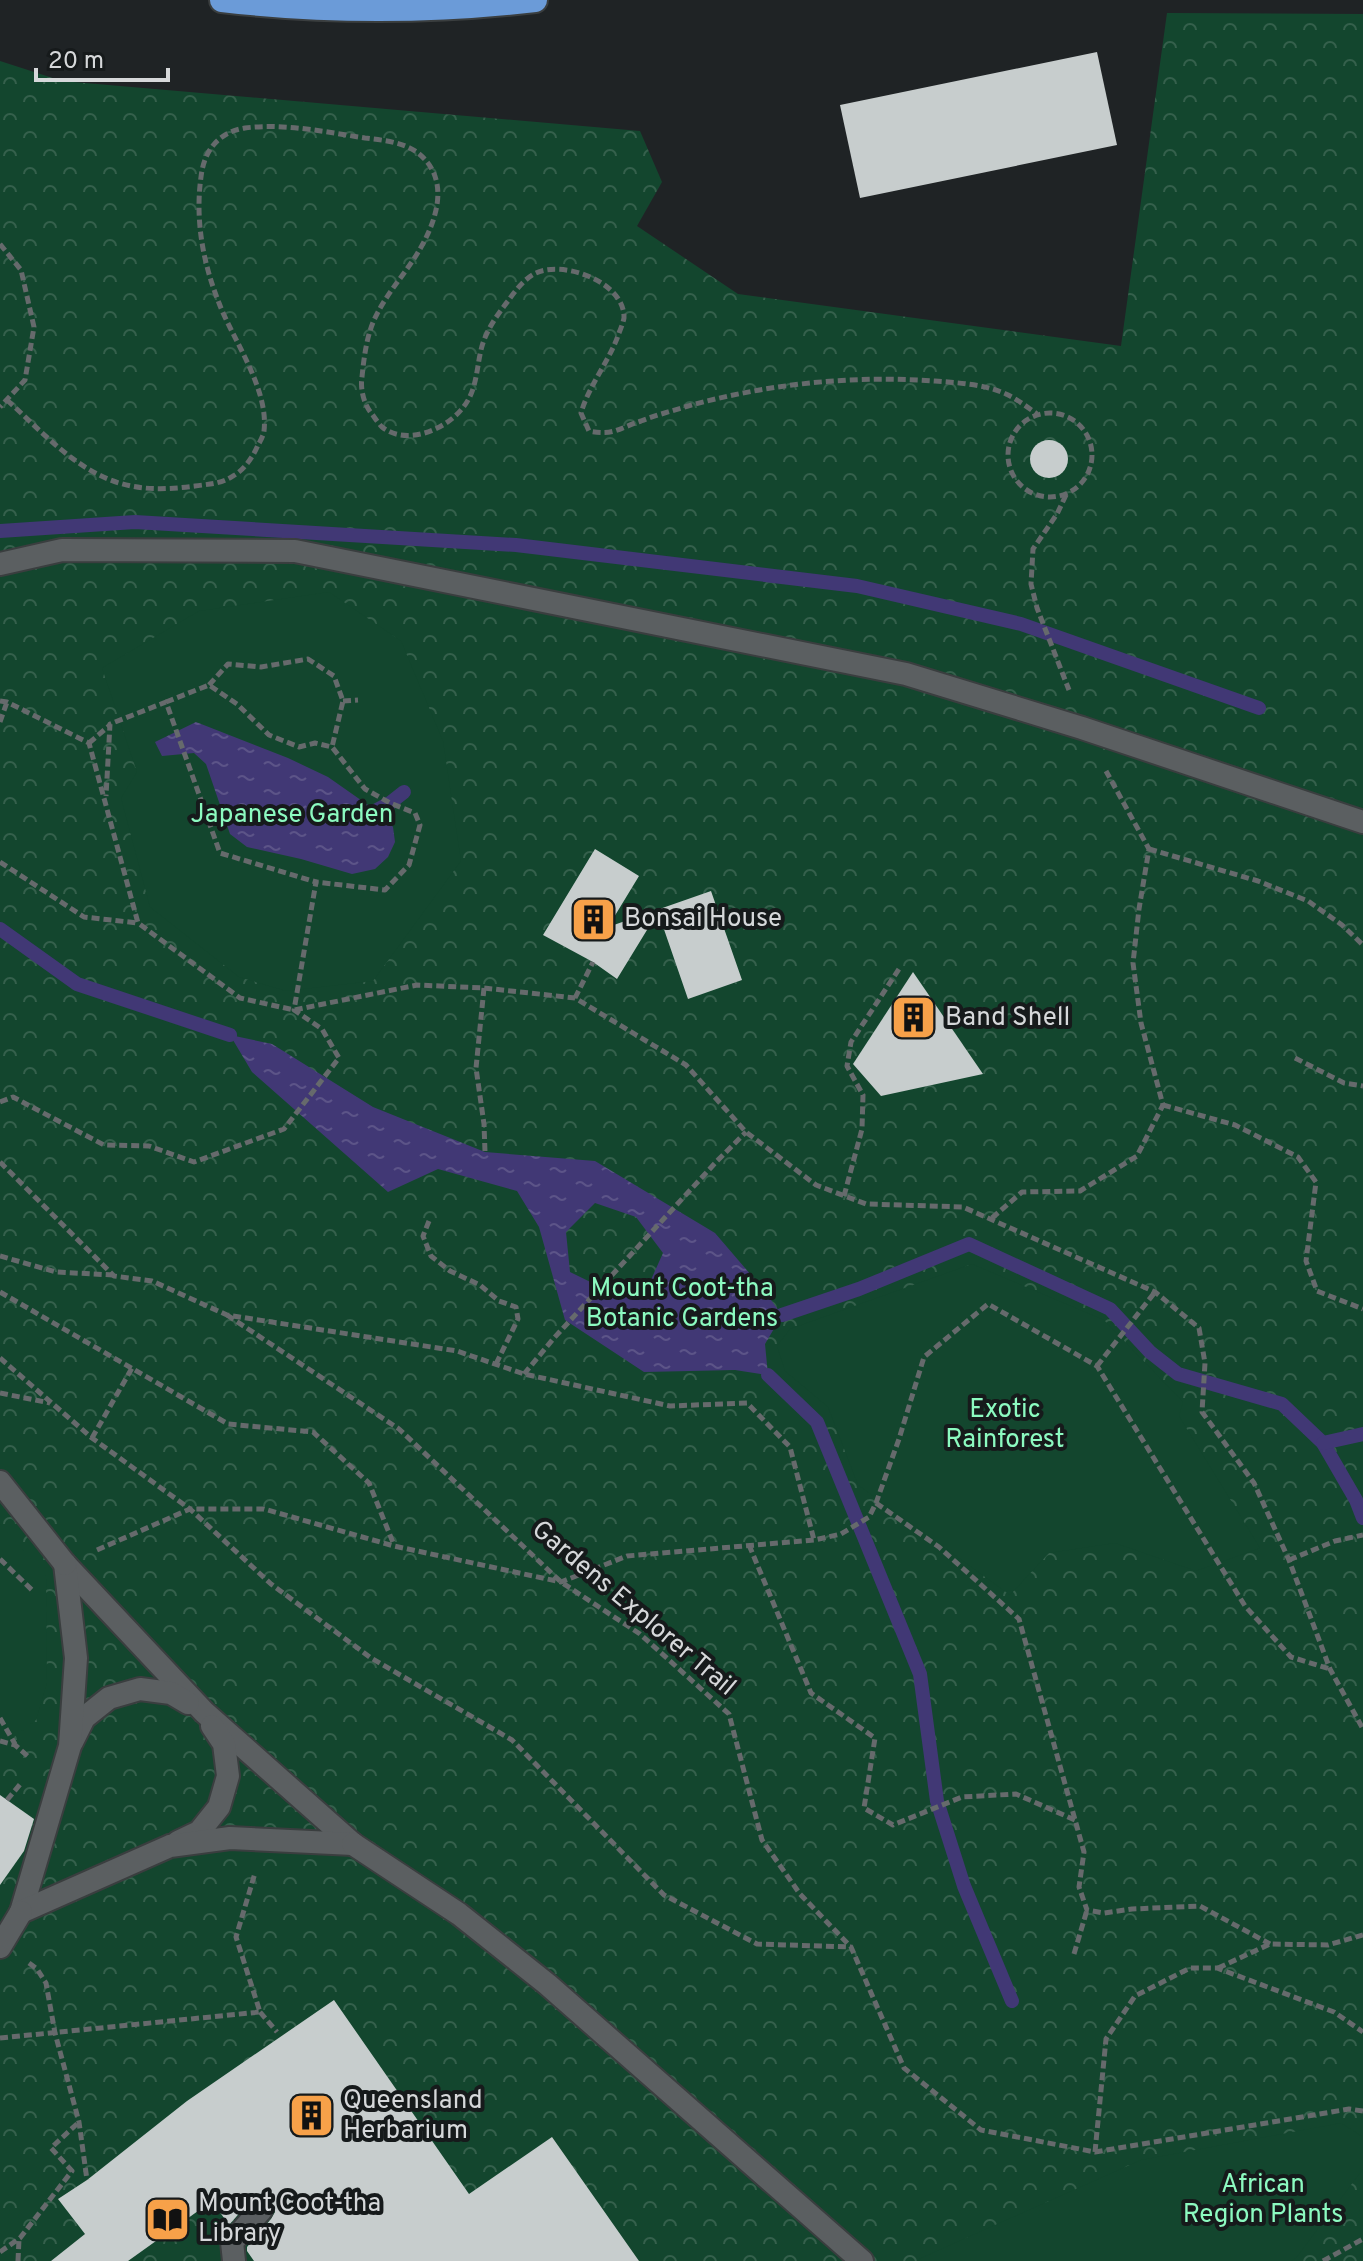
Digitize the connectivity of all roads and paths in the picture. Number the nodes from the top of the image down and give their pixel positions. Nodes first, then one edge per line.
1 (222, 0) edge
2 (535, 0) edge
3 (0, 244) edge
4 (7, 400) junction
5 (0, 407) edge
6 (1037, 414) junction
7 (1066, 495) junction
8 (0, 564) edge
9 (1050, 644) dead end
10 (209, 685) junction
11 (358, 700) dead end
12 (343, 701) junction
13 (4, 702) edge
14 (166, 702) junction
15 (0, 722) edge
16 (110, 724) junction
17 (1082, 728) junction
18 (89, 743) junction
19 (332, 747) junction
20 (106, 801) junction
21 (1363, 822) edge
22 (1149, 849) junction
23 (0, 862) edge
24 (316, 882) junction
25 (138, 923) junction
26 (1363, 945) edge
27 (593, 962) dead end
28 (901, 966) dead end
29 (484, 988) junction
30 (575, 998) junction
31 (294, 1010) junction
32 (1295, 1058) dead end
33 (1363, 1086) edge
34 (0, 1102) edge
35 (1163, 1105) junction
36 (746, 1132) junction
37 (485, 1152) dead end
38 (0, 1162) edge
39 (844, 1196) junction
40 (992, 1218) junction
41 (429, 1221) dead end
42 (0, 1256) edge
43 (114, 1276) junction
44 (0, 1292) edge
45 (1155, 1292) junction
46 (1363, 1309) edge
47 (227, 1315) junction
48 (0, 1358) edge
49 (496, 1364) junction
50 (1097, 1366) junction
51 (132, 1368) junction
52 (524, 1374) junction
53 (0, 1393) edge
54 (54, 1403) junction
55 (92, 1438) junction
56 (0, 1482) edge
57 (876, 1503) junction
58 (190, 1509) junction
59 (1363, 1535) edge
60 (814, 1540) junction
61 (749, 1545) junction
62 (394, 1546) junction
63 (1289, 1560) junction
64 (65, 1564) junction
65 (561, 1582) junction
66 (1330, 1669) junction
67 (204, 1712) junction
68 (0, 1718) edge
69 (1363, 1729) edge
70 (0, 1741) edge
71 (15, 1745) junction
72 (70, 1746) junction
73 (37, 1765) dead end
74 (1076, 1820) junction
75 (353, 1844) junction
76 (170, 1846) junction
77 (255, 1870) dead end
78 (1087, 1910) junction
79 (21, 1912) junction
80 (1363, 1935) edge
81 (1270, 1944) junction
82 (1, 1946) edge
83 (851, 1947) junction
84 (1074, 1954) dead end
85 (1217, 1968) junction
86 (260, 2012) junction
87 (277, 2032) dead end
88 (1363, 2032) edge
89 (55, 2033) junction
90 (0, 2038) edge
91 (1363, 2111) edge
92 (79, 2122) junction
93 (1095, 2152) junction
94 (87, 2180) dead end
95 (261, 2210) dead end
96 (20, 2238) junction
97 (1363, 2239) edge
98 (0, 2252) edge
99 (18, 2261) edge
100 (234, 2261) edge
101 (862, 2261) edge
102 (1323, 2261) edge

1 - 2 highway
3 - 4 path
4 - 5 path
4 - 6 path
6 - 7 path
6 - 7 path
7 - 9 path
8 - 17 street
10 - 12 path
10 - 14 path
10 - 19 path
11 - 12 path
12 - 19 path
13 - 15 path
13 - 18 path
14 - 16 path
14 - 24 path
16 - 18 path
16 - 20 path
17 - 21 street
17 - 22 path
18 - 20 path
19 - 24 path
20 - 25 path
22 - 26 path
22 - 35 path
23 - 25 path
24 - 31 path
25 - 31 path
27 - 30 path
28 - 39 path
29 - 30 path
29 - 31 path
29 - 37 path
30 - 36 path
31 - 34 path
32 - 33 path
35 - 40 path
35 - 46 path
36 - 39 path
36 - 52 path
38 - 43 path
39 - 40 path
40 - 45 path
41 - 49 path
42 - 43 path
43 - 47 path
44 - 51 path
45 - 50 path
45 - 63 path
47 - 49 path
47 - 65 path, Gardens Explorer Trail
48 - 54 path
49 - 52 path
50 - 57 path
50 - 66 path
51 - 55 path
51 - 62 path
52 - 60 path
53 - 54 path
54 - 55 path
55 - 58 path
56 - 64 street
57 - 60 path
57 - 74 path
58 - 62 path
58 - 64 path
58 - 83 path
59 - 63 path
60 - 61 path
61 - 65 path
61 - 74 path
62 - 65 path
63 - 66 path
64 - 67 street
64 - 72 street
65 - 83 path, Gardens Explorer Trail
66 - 69 path
67 - 72 street
67 - 75 street
67 - 76 street
68 - 71 path
70 - 71 path
71 - 73 path
72 - 79 street
74 - 78 path
75 - 76 street
75 - 101 street
76 - 79 street
77 - 86 path
78 - 81 path
78 - 84 path
79 - 82 street
80 - 81 path
81 - 85 path
82 - 89 path
83 - 93 path, Gardens Explorer Trail
85 - 88 path
85 - 93 path
86 - 87 path
86 - 89 path
89 - 90 path
89 - 92 path
91 - 93 path, Gardens Explorer Trail
92 - 94 path
92 - 96 path
95 - 100 street
96 - 98 path
96 - 99 path
97 - 102 path

